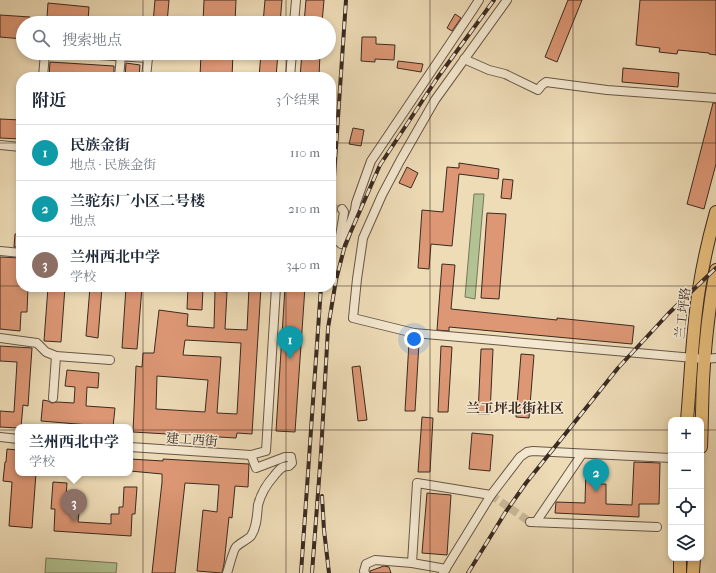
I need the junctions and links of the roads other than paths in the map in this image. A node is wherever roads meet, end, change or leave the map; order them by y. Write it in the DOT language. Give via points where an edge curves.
graph roads {
  1 [pos="296,0"];
  2 [pos="479,0"];
  3 [pos="507,0"];
  4 [pos="295,16"];
  5 [pos="464,59"];
  6 [pos="44,60"];
  7 [pos="121,60"];
  8 [pos="148,60"];
  9 [pos="291,60"];
  10 [pos="43,72"];
  11 [pos="119,72"];
  12 [pos="147,72"];
  13 [pos="290,72"];
  14 [pos="716,98"];
  15 [pos="0,145"];
  16 [pos="16,146"];
  17 [pos="342,209"];
  18 [pos="716,212"];
  19 [pos="0,251"];
  20 [pos="16,253"];
  21 [pos="716,270"];
  22 [pos="276,292"];
  23 [pos="0,338"];
  24 [pos="56,356"];
  25 [pos="692,357"];
  26 [pos="710,359"];
  27 [pos="110,360"];
  28 [pos="53,398"];
  29 [pos="687,417"];
  30 [pos="704,418"];
  31 [pos="0,437"];
  32 [pos="15,439"];
  33 [pos="133,447"];
  34 [pos="582,454"];
  35 [pos="251,455"];
  36 [pos="668,458"];
  37 [pos="491,495"];
  38 [pos="657,527"];
  39 [pos="680,561"];
  40 [pos="694,561"];
  41 [pos="412,563"];
  42 [pos="444,571"];
  43 [pos="227,573"];
  44 [pos="364,573"];
  45 [pos="680,573"];
  46 [pos="693,573"];
  1 -- 4 [label="street"];
  2 -- 17 [label="street" via="371,161 341,244 339,242 344,212"];
  3 -- 5 [label="street"];
  5 -- 14 [label="street" via="505,74 538,90 546,82 607,90"];
  5 -- 25 [label="street" via="435,100 400,161 363,238 353,318 414,333"];
  6 -- 10 [label="street"];
  7 -- 11 [label="street"];
  8 -- 12 [label="street"];
  9 -- 13 [label="street"];
  15 -- 16 [label="street"];
  18 -- 25 [label="highway, 兰工坪路" via="699,290"];
  19 -- 20 [label="street"];
  21 -- 26 [label="highway, 兰工坪路" via="707,334"];
  22 -- 35 [label="street" via="266,450"];
  23 -- 24 [label="street" via="37,342 46,352"];
  24 -- 27 [label="street"];
  24 -- 28 [label="street"];
  25 -- 26 [label="street"];
  25 -- 29 [label="highway, 兰工坪路"];
  26 -- 30 [label="highway, 兰工坪路"];
  31 -- 32 [label="street"];
  33 -- 35 [label="street, 建工西街"];
  34 -- 36 [label="street"];
  34 -- 37 [label="street" via="527,452 520,456"];
  34 -- 38 [label="street" via="533,522"];
  35 -- 43 [label="street" via="256,468 285,457 291,457 292,464 284,466 267,483 260,498 251,536 234,548"];
  37 -- 41 [label="street" via="417,483"];
  37 -- 42 [label="street"];
  39 -- 45 [label="highway"];
  40 -- 46 [label="highway"];
  41 -- 42 [label="street"];
  41 -- 44 [label="street" via="375,560 366,564"];
}
